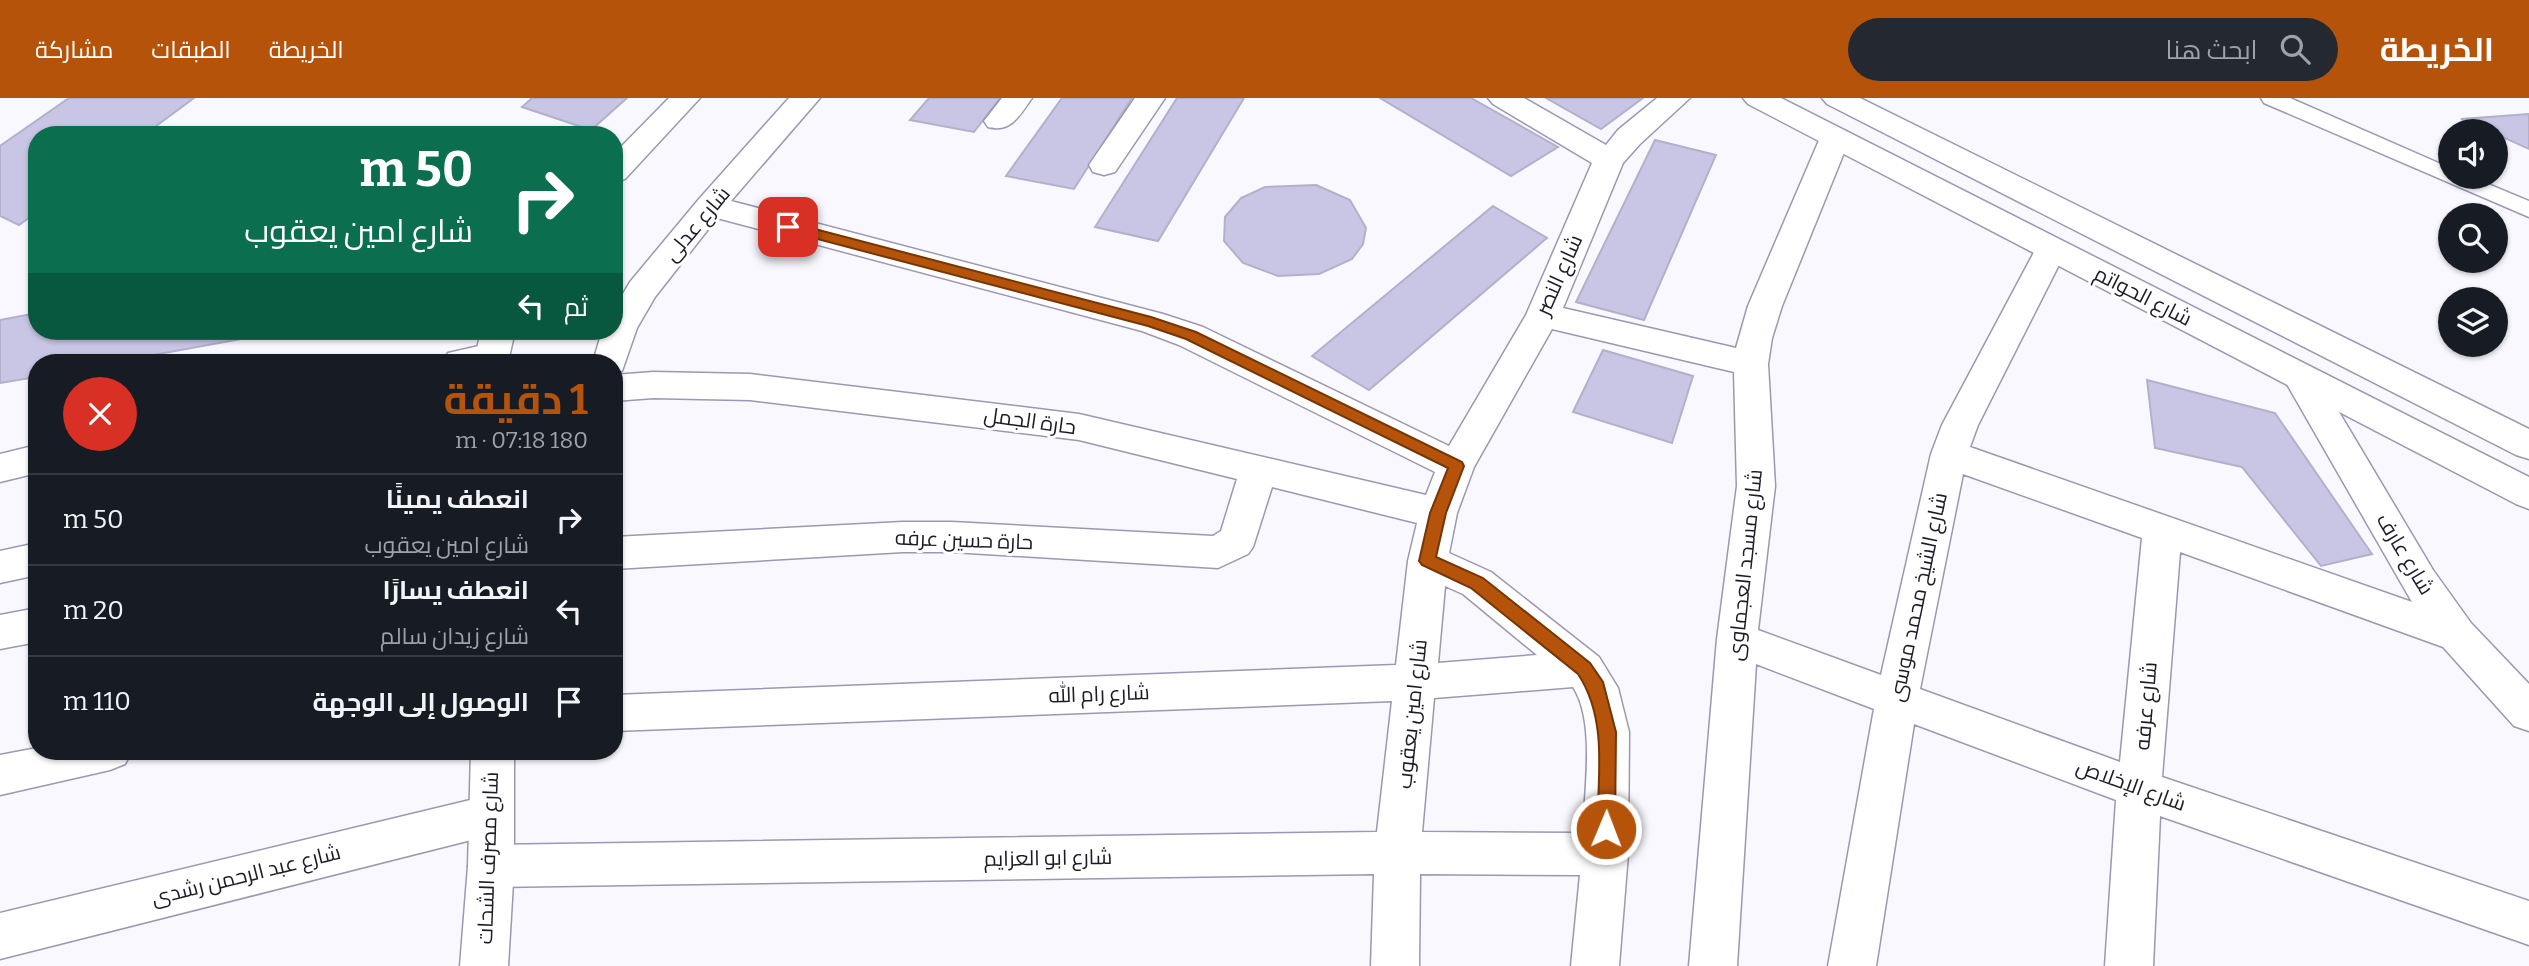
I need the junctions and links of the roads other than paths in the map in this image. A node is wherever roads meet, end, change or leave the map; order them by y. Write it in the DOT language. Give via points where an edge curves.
graph roads {
  1 [pos="685,98"];
  2 [pos="805,98"];
  3 [pos="1017,98"];
  4 [pos="1150,98"];
  5 [pos="1503,98"];
  6 [pos="1675,98"];
  7 [pos="1758,98"];
  8 [pos="1837,98"];
  9 [pos="2272,98"];
  10 [pos="999,121"];
  11 [pos="1835,138"];
  12 [pos="1609,160"];
  13 [pos="623,163"];
  14 [pos="1104,165"];
  15 [pos="2438,170"];
  16 [pos="2481,189"];
  17 [pos="710,206"];
  18 [pos="2529,210"];
  19 [pos="2051,249"];
  20 [pos="1543,314"];
  21 [pos="623,323"];
  22 [pos="1751,364"];
  23 [pos="2302,379"];
  24 [pos="623,387"];
  25 [pos="2529,445"];
  26 [pos="1950,454"];
  27 [pos="28,461"];
  28 [pos="1456,466"];
  29 [pos="0,468"];
  30 [pos="1258,470"];
  31 [pos="2529,494"];
  32 [pos="1438,513"];
  33 [pos="2162,530"];
  34 [pos="623,553"];
  35 [pos="28,561"];
  36 [pos="1427,561"];
  37 [pos="0,567"];
  38 [pos="28,627"];
  39 [pos="0,632"];
  40 [pos="2457,635"];
  41 [pos="1737,639"];
  42 [pos="1584,668"];
  43 [pos="1416,682"];
  44 [pos="1897,699"];
  45 [pos="623,713"];
  46 [pos="2529,713"];
  47 [pos="69,760"];
  48 [pos="492,760"];
  49 [pos="0,775"];
  50 [pos="2139,789"];
  51 [pos="491,814"];
  52 [pos="1396,853"];
  53 [pos="1605,854"];
  54 [pos="491,866"];
  55 [pos="2529,923"];
  56 [pos="0,936"];
  57 [pos="484,966"];
  58 [pos="1395,966"];
  59 [pos="1595,966"];
  60 [pos="1713,966"];
  61 [pos="1852,966"];
  62 [pos="2129,966"];
  1 -- 13 [label="street"];
  2 -- 17 [label="street, شارع عدلى"];
  3 -- 10 [label="street"];
  4 -- 14 [label="street"];
  5 -- 12 [label="street"];
  6 -- 12 [label="street, شارع النصر"];
  7 -- 11 [label="street, شارع الحواتم"];
  8 -- 25 [label="street, شارع الحواتم"];
  9 -- 15 [label="lane"];
  11 -- 19 [label="street, شارع الحواتم"];
  11 -- 22 [label="street, شارع مسجد العجماوى" via="1765,306"];
  12 -- 20 [label="street, شارع النصر"];
  16 -- 18 [label="lane"];
  17 -- 21 [label="street, شارع عدلى"];
  17 -- 28 [label="street" via="1151,322 1191,336"];
  19 -- 23 [label="street, شارع الحواتم"];
  19 -- 26 [label="street, شارع الشيخ محمد موسى"];
  20 -- 22 [label="street"];
  20 -- 28 [label="street, شارع النصر"];
  22 -- 41 [label="street, شارع مسجد العجماوى" via="1756,486"];
  23 -- 31 [label="street, شارع الحواتم"];
  23 -- 40 [label="street, شارع عارف" via="2419,581"];
  24 -- 30 [label="street, حارة الجمل" via="750,387 991,415 1079,427"];
  26 -- 33 [label="street"];
  26 -- 44 [label="street, شارع الشيخ محمد موسى"];
  27 -- 29 [label="street"];
  28 -- 32 [label="street, شارع امين يعقوب"];
  30 -- 32 [label="street, حارة الجمل"];
  30 -- 34 [label="street, حارة حسين عرفه" via="1238,536 1218,552 903,537"];
  32 -- 36 [label="street, شارع امين يعقوب"];
  33 -- 40 [label="street"];
  33 -- 50 [label="street, شارع عرفه"];
  35 -- 37 [label="street"];
  36 -- 42 [label="street" via="1477,583"];
  36 -- 43 [label="street, شارع امين يعقوب"];
  38 -- 39 [label="street"];
  40 -- 46 [label="street, شارع عارف"];
  41 -- 44 [label="street, شارع الإخلاص"];
  41 -- 60 [label="street, شارع مسجد العجماوى"];
  42 -- 43 [label="street, شارع رام الله"];
  42 -- 53 [label="street" via="1597,688 1608,732"];
  43 -- 45 [label="street, شارع رام الله"];
  43 -- 52 [label="street, شارع امين يعقوب"];
  44 -- 50 [label="street, شارع الإخلاص"];
  44 -- 61 [label="street, شارع الشيخ محمد موسى"];
  47 -- 49 [label="street"];
  48 -- 51 [label="street, شارع مصرف الشحات"];
  50 -- 55 [label="street, شارع الإخلاص"];
  50 -- 62 [label="street, شارع عرفه"];
  51 -- 54 [label="street, شارع مصرف الشحات"];
  51 -- 56 [label="street, شارع عبد الرحمن رشدى"];
  52 -- 53 [label="street, شارع ابو العزايم"];
  52 -- 54 [label="street, شارع ابو العزايم"];
  52 -- 58 [label="street, شارع امين يعقوب"];
  53 -- 59 [label="street"];
  54 -- 57 [label="street, شارع مصرف الشحات"];
}
